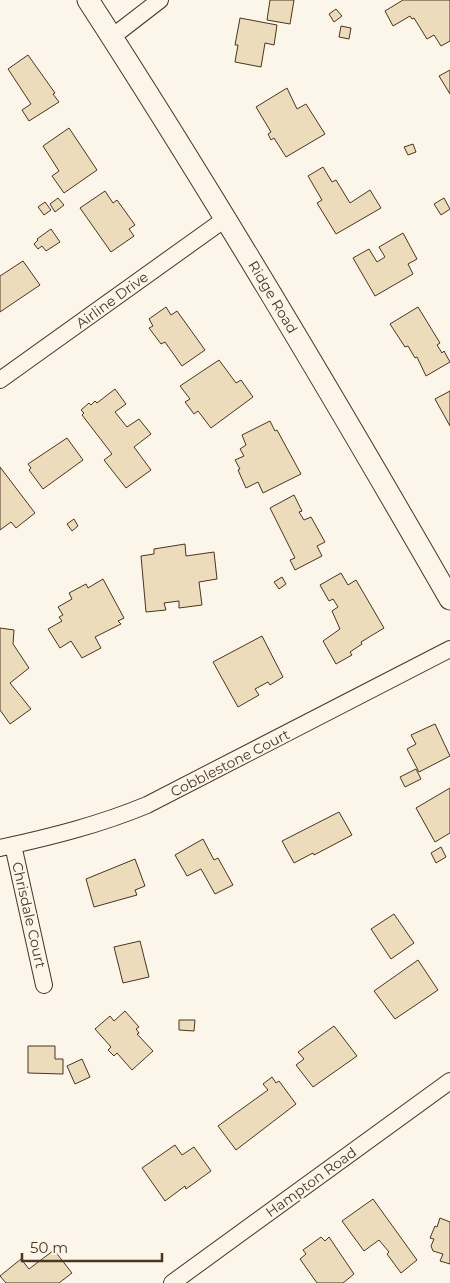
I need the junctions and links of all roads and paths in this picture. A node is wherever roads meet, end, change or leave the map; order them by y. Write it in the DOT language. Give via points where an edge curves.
graph roads {
  1 [pos="88,0"];
  2 [pos="160,0"];
  3 [pos="112,37"];
  4 [pos="225,219"];
  5 [pos="0,380"];
  6 [pos="450,599"];
  7 [pos="450,649"];
  8 [pos="6,847"];
  9 [pos="44,985"];
  10 [pos="450,1081"];
  11 [pos="172,1283"];
  1 -- 3 [label="street, Ridge Road"];
  2 -- 3 [label="street"];
  3 -- 4 [label="street, Ridge Road"];
  4 -- 5 [label="street, Airline Drive"];
  4 -- 6 [label="street, Ridge Road"];
  7 -- 8 [label="street, Cobblestone Court" via="146,805 88,826"];
  8 -- 9 [label="street, Chrisdale Court"];
  10 -- 11 [label="street, Hampton Road"];
}
